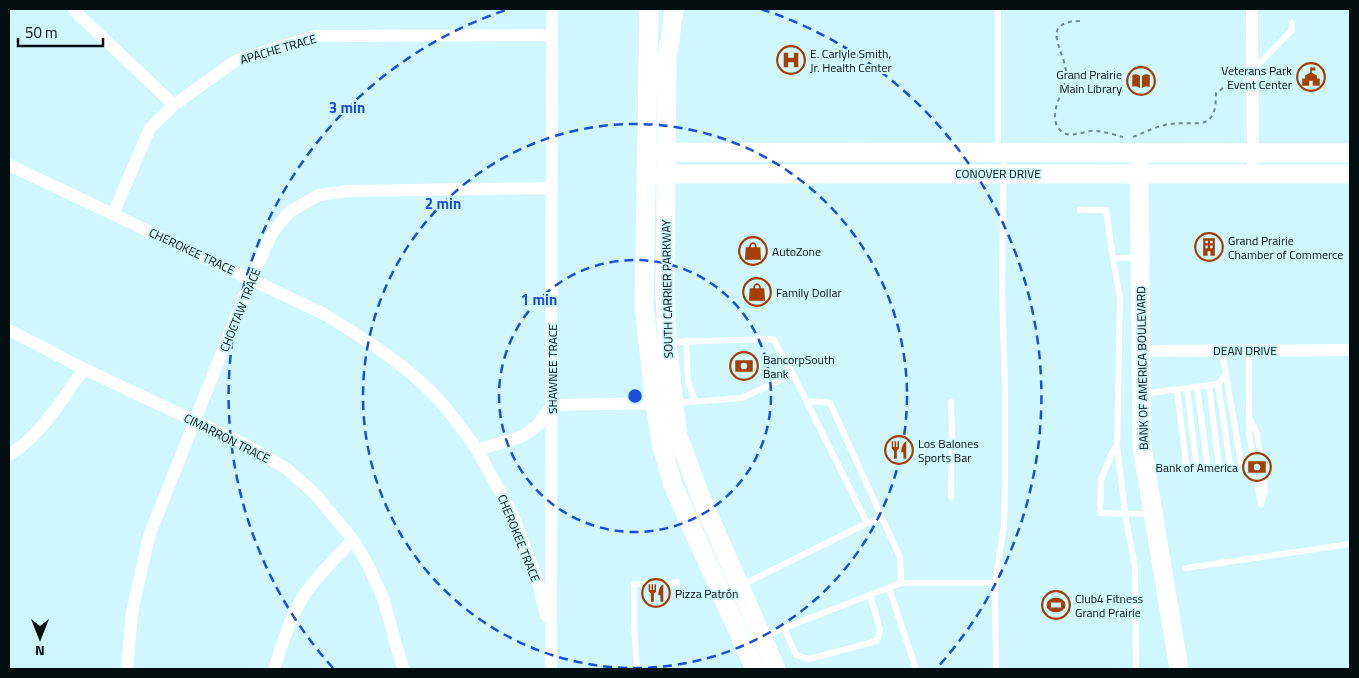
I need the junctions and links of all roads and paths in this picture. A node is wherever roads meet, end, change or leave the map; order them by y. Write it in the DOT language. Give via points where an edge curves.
graph roads {
  1 [pos="74,9"];
  2 [pos="552,9"];
  3 [pos="649,9"];
  4 [pos="674,9"];
  5 [pos="998,9"];
  6 [pos="1252,9"];
  7 [pos="1080,21"];
  8 [pos="1292,24"];
  9 [pos="552,35"];
  10 [pos="1252,71"];
  11 [pos="1226,86"];
  12 [pos="174,105"];
  13 [pos="1124,137"];
  14 [pos="1135,145"];
  15 [pos="646,152"];
  16 [pos="666,152"];
  17 [pos="1001,153"];
  18 [pos="1253,153"];
  19 [pos="1350,153"];
  20 [pos="9,165"];
  21 [pos="1004,173"];
  22 [pos="1139,173"];
  23 [pos="646,174"];
  24 [pos="666,174"];
  25 [pos="1253,174"];
  26 [pos="1350,174"];
  27 [pos="552,188"];
  28 [pos="1080,210"];
  29 [pos="113,214"];
  30 [pos="1113,258"];
  31 [pos="1140,258"];
  32 [pos="251,279"];
  33 [pos="9,330"];
  34 [pos="677,341"];
  35 [pos="1222,350"];
  36 [pos="1249,350"];
  37 [pos="1350,350"];
  38 [pos="1141,351"];
  39 [pos="84,369"];
  40 [pos="793,374"];
  41 [pos="1226,374"];
  42 [pos="1218,384"];
  43 [pos="1209,386"];
  44 [pos="1197,387"];
  45 [pos="1187,388"];
  46 [pos="1177,390"];
  47 [pos="1141,395"];
  48 [pos="695,401"];
  49 [pos="807,401"];
  50 [pos="951,402"];
  51 [pos="674,403"];
  52 [pos="655,404"];
  53 [pos="552,405"];
  54 [pos="196,422"];
  55 [pos="1117,446"];
  56 [pos="477,450"];
  57 [pos="9,455"];
  58 [pos="1242,463"];
  59 [pos="1230,464"];
  60 [pos="1219,466"];
  61 [pos="1208,468"];
  62 [pos="1197,469"];
  63 [pos="1187,471"];
  64 [pos="951,497"];
  65 [pos="1260,505"];
  66 [pos="1125,513"];
  67 [pos="1153,514"];
  68 [pos="881,518"];
  69 [pos="867,523"];
  70 [pos="353,540"];
  71 [pos="1350,544"];
  72 [pos="1186,568"];
  73 [pos="677,582"];
  74 [pos="901,583"];
  75 [pos="995,583"];
  76 [pos="889,588"];
  77 [pos="731,590"];
  78 [pos="870,595"];
  79 [pos="784,628"];
  80 [pos="551,631"];
  81 [pos="762,639"];
  82 [pos="127,669"];
  83 [pos="274,669"];
  84 [pos="403,669"];
  85 [pos="550,669"];
  86 [pos="636,669"];
  87 [pos="755,669"];
  88 [pos="776,669"];
  89 [pos="916,669"];
  90 [pos="996,669"];
  91 [pos="1136,669"];
  92 [pos="1179,669"];
  1 -- 12 [label="street"];
  2 -- 9 [label="street, SHAWNEE TRACE"];
  3 -- 15 [label="street, SOUTH CARRIER PARKWAY"];
  4 -- 16 [label="street, SOUTH CARRIER PARKWAY" via="667,60"];
  5 -- 17 [label="lane"];
  6 -- 10 [label="street"];
  7 -- 13 [label="path" via="1062,24 1057,32 1057,46 1065,62 1066,74 1057,103 1057,125 1068,135 1096,131"];
  8 -- 10 [label="lane" via="1292,30"];
  9 -- 12 [label="street, APACHE TRACE" via="316,36 235,60"];
  9 -- 27 [label="street, SHAWNEE TRACE"];
  10 -- 18 [label="street"];
  11 -- 14 [label="path" via="1216,94 1216,107 1207,121 1153,128"];
  12 -- 29 [label="street, APACHE TRACE" via="150,128"];
  14 -- 17 [label="street, CONOVER DRIVE"];
  14 -- 18 [label="street, CONOVER DRIVE"];
  14 -- 22 [label="street, BANK OF AMERICA BOULEVARD"];
  15 -- 16 [label="street, CONOVER DRIVE"];
  15 -- 23 [label="street, SOUTH CARRIER PARKWAY"];
  16 -- 17 [label="street, CONOVER DRIVE"];
  16 -- 24 [label="street, SOUTH CARRIER PARKWAY"];
  17 -- 21 [label="lane"];
  18 -- 19 [label="street, CONOVER DRIVE"];
  18 -- 25 [label="street"];
  20 -- 29 [label="street, CHEROKEE TRACE"];
  21 -- 22 [label="street, CONOVER DRIVE"];
  21 -- 24 [label="street, CONOVER DRIVE"];
  21 -- 75 [label="lane" via="1004,526"];
  22 -- 25 [label="street, CONOVER DRIVE"];
  22 -- 31 [label="street, BANK OF AMERICA BOULEVARD"];
  23 -- 24 [label="street, CONOVER DRIVE"];
  23 -- 52 [label="street, SOUTH CARRIER PARKWAY" via="644,306"];
  24 -- 34 [label="street, SOUTH CARRIER PARKWAY" via="665,297"];
  25 -- 26 [label="street, CONOVER DRIVE"];
  27 -- 32 [label="street, CHOCTAW TRACE" via="347,191 319,195 288,212 273,232"];
  27 -- 53 [label="street, SHAWNEE TRACE"];
  28 -- 30 [label="lane" via="1106,210"];
  29 -- 32 [label="street, CHEROKEE TRACE"];
  30 -- 31 [label="lane"];
  30 -- 55 [label="lane" via="1120,299"];
  31 -- 38 [label="street, BANK OF AMERICA BOULEVARD"];
  32 -- 54 [label="street, CHOCTAW TRACE"];
  32 -- 56 [label="street, CHEROKEE TRACE" via="324,314 399,364 424,385"];
  33 -- 39 [label="street, CIMARRON TRACE"];
  34 -- 40 [label="lane" via="773,339"];
  34 -- 48 [label="lane"];
  34 -- 51 [label="street, SOUTH CARRIER PARKWAY"];
  35 -- 36 [label="street, DEAN DRIVE"];
  35 -- 38 [label="street, DEAN DRIVE"];
  35 -- 41 [label="lane"];
  36 -- 37 [label="street, DEAN DRIVE"];
  36 -- 65 [label="lane" via="1249,433"];
  38 -- 47 [label="street, BANK OF AMERICA BOULEVARD"];
  39 -- 54 [label="street, CIMARRON TRACE"];
  39 -- 57 [label="street" via="35,434"];
  40 -- 48 [label="lane" via="742,398"];
  40 -- 49 [label="lane"];
  41 -- 42 [label="lane"];
  41 -- 58 [label="lane"];
  42 -- 43 [label="lane"];
  42 -- 59 [label="lane"];
  43 -- 44 [label="lane"];
  43 -- 60 [label="lane"];
  44 -- 45 [label="lane"];
  44 -- 61 [label="lane"];
  45 -- 46 [label="lane"];
  45 -- 62 [label="lane"];
  46 -- 47 [label="lane"];
  46 -- 63 [label="lane"];
  47 -- 67 [label="street, BANK OF AMERICA BOULEVARD" via="1142,446"];
  48 -- 51 [label="lane"];
  49 -- 68 [label="lane" via="830,403"];
  49 -- 69 [label="lane"];
  50 -- 64 [label="lane"];
  51 -- 52 [label="street"];
  51 -- 77 [label="street, SOUTH CARRIER PARKWAY" via="678,436"];
  52 -- 53 [label="street"];
  52 -- 77 [label="street, SOUTH CARRIER PARKWAY" via="672,485 704,558"];
  53 -- 56 [label="street" via="538,425 523,436"];
  53 -- 80 [label="street, SHAWNEE TRACE"];
  54 -- 70 [label="street, CIMARRON TRACE" via="244,444 287,470 316,495"];
  54 -- 82 [label="street, CHOCTAW TRACE" via="149,536 132,613"];
  55 -- 66 [label="lane"];
  55 -- 66 [label="lane" via="1100,480 1100,513"];
  56 -- 80 [label="street, CHEROKEE TRACE" via="511,511 537,578"];
  66 -- 67 [label="lane"];
  66 -- 91 [label="lane" via="1135,568"];
  67 -- 92 [label="street, BANK OF AMERICA BOULEVARD"];
  68 -- 69 [label="lane"];
  68 -- 74 [label="lane" via="900,557"];
  69 -- 77 [label="lane"];
  70 -- 83 [label="street" via="306,592 287,628"];
  70 -- 84 [label="street, CIMARRON TRACE" via="384,598"];
  71 -- 72 [label="lane"];
  73 -- 86 [label="lane" via="634,584"];
  74 -- 75 [label="lane"];
  74 -- 76 [label="lane"];
  75 -- 90 [label="lane"];
  76 -- 78 [label="lane"];
  76 -- 89 [label="lane"];
  77 -- 81 [label="street, SOUTH CARRIER PARKWAY"];
  77 -- 87 [label="street, SOUTH CARRIER PARKWAY"];
  78 -- 79 [label="lane"];
  78 -- 79 [label="lane" via="880,629 877,641 809,659 796,655"];
  79 -- 81 [label="lane"];
  80 -- 85 [label="street, SHAWNEE TRACE"];
  81 -- 88 [label="street, SOUTH CARRIER PARKWAY"];
}
